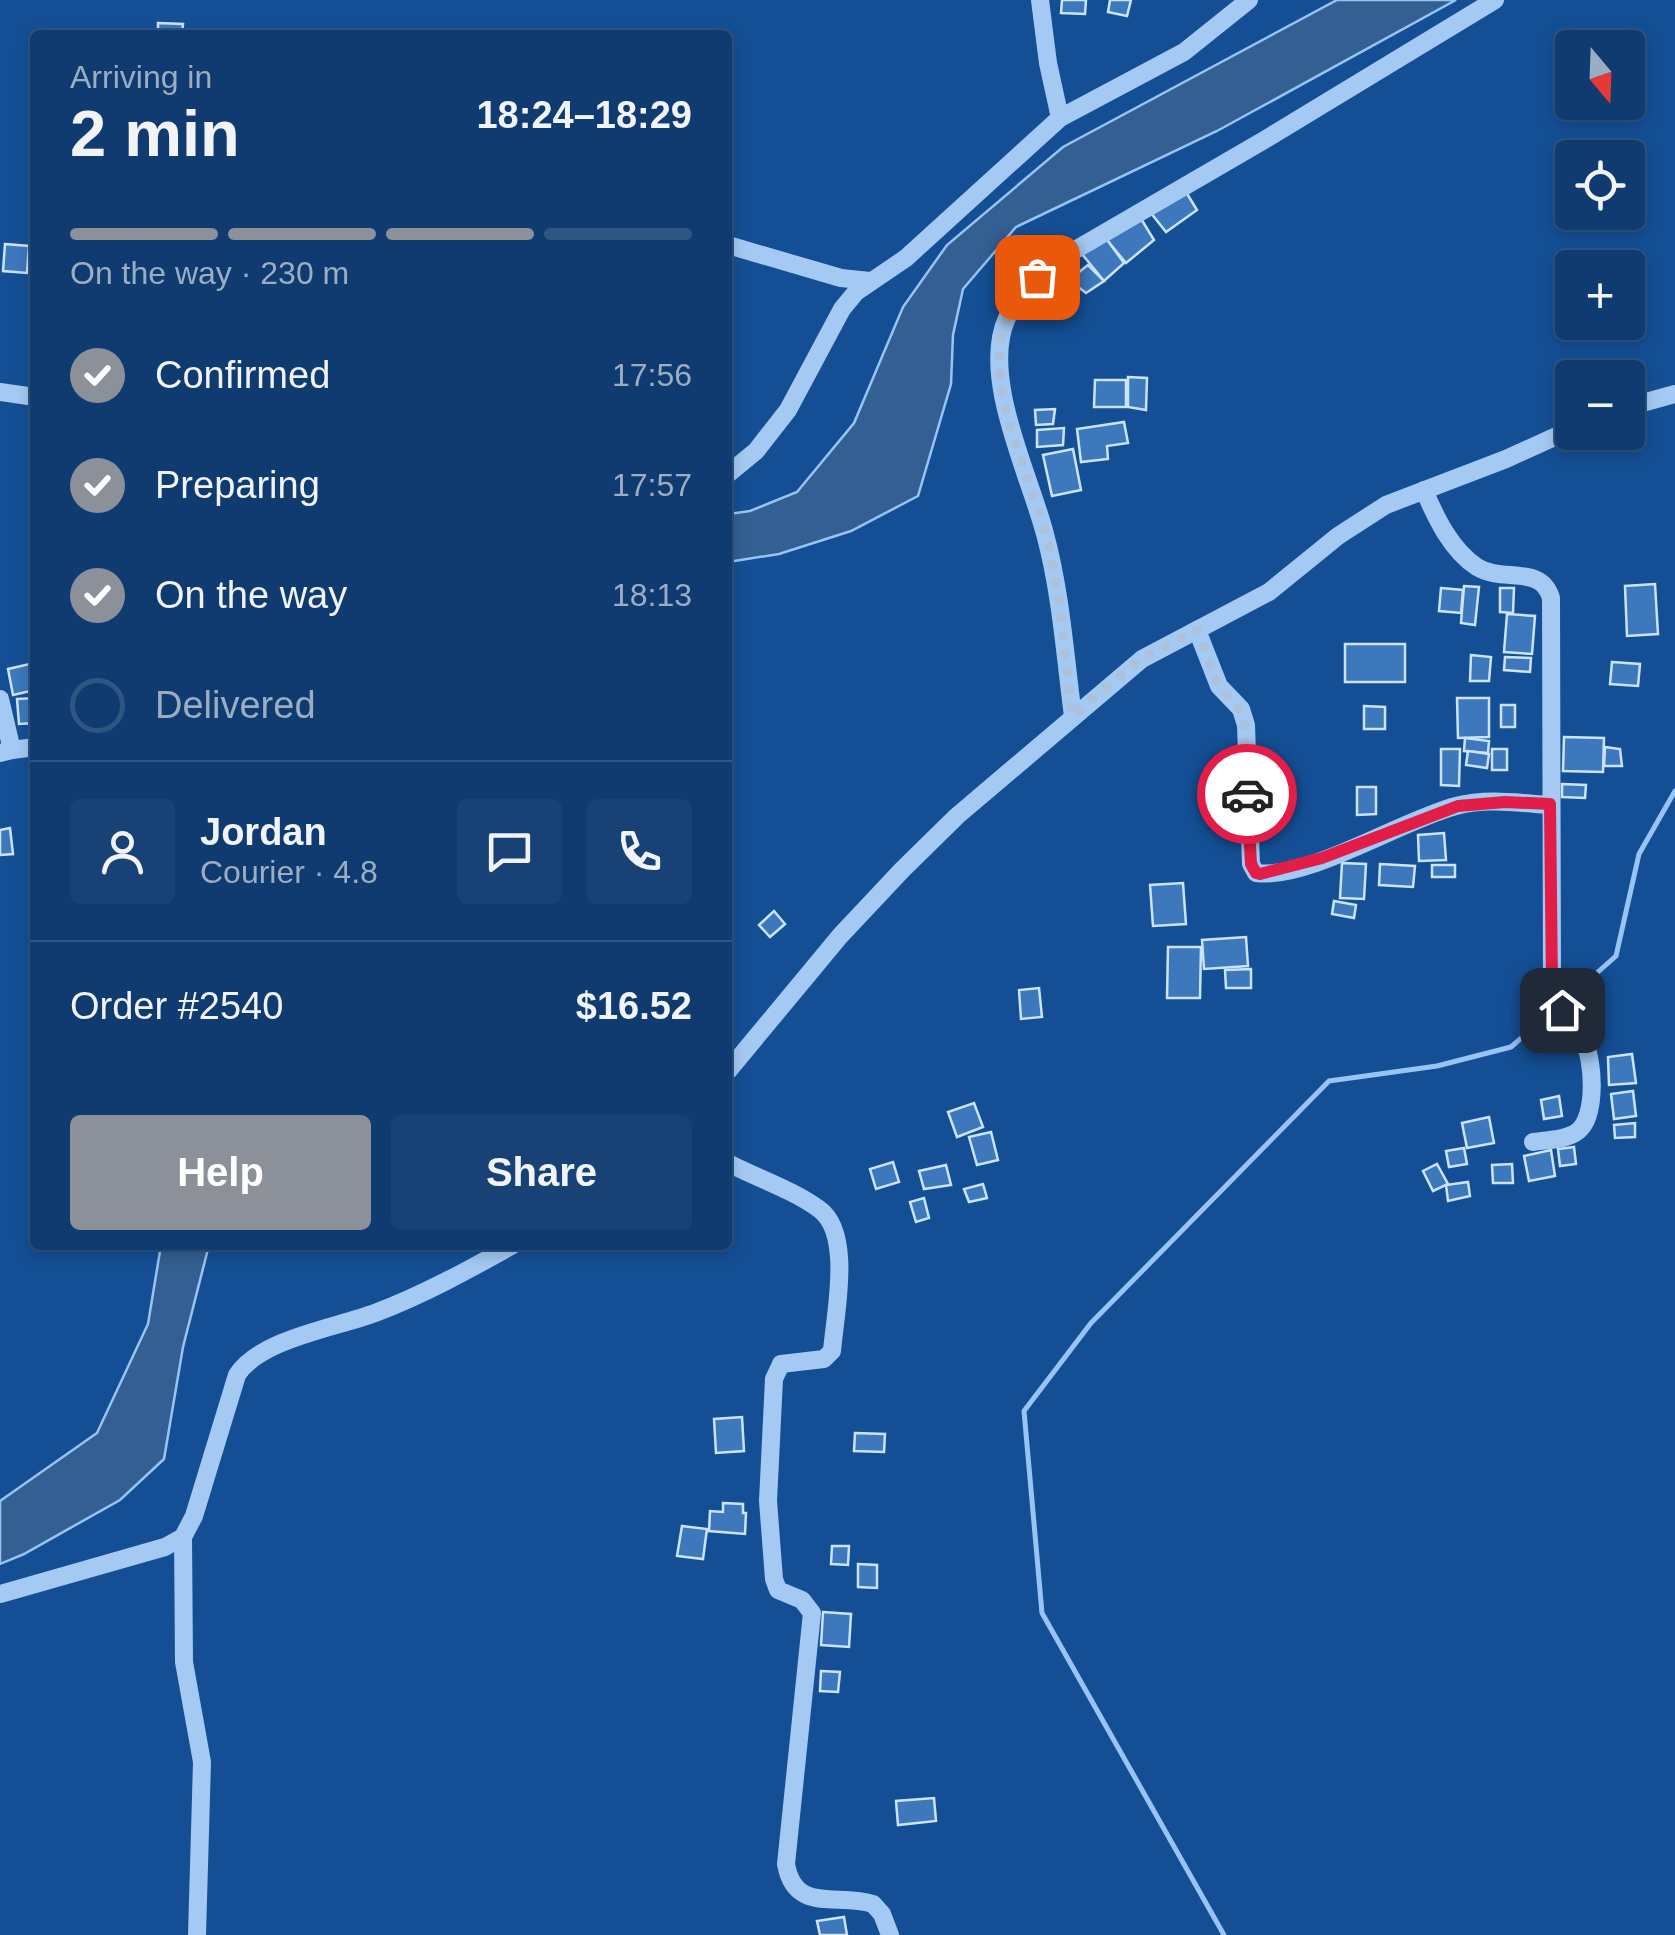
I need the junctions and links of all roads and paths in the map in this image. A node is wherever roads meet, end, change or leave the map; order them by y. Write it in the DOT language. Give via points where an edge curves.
graph roads {
  1 [pos="1040,0"];
  2 [pos="1249,0"];
  3 [pos="1494,0"];
  4 [pos="1060,118"];
  5 [pos="732,246"];
  6 [pos="870,281"];
  7 [pos="0,392"];
  8 [pos="1675,394"];
  9 [pos="30,396"];
  10 [pos="1645,402"];
  11 [pos="1555,437"];
  12 [pos="732,471"];
  13 [pos="1424,490"];
  14 [pos="1197,630"];
  15 [pos="0,699"];
  16 [pos="1072,716"];
  17 [pos="6,752"];
  18 [pos="1550,804"];
  19 [pos="732,1066"];
  20 [pos="1532,1142"];
  21 [pos="732,1166"];
  22 [pos="504,1250"];
  23 [pos="183,1536"];
  24 [pos="0,1594"];
  25 [pos="198,1935"];
  26 [pos="890,1935"];
  1 -- 4 [label="street"];
  2 -- 4 [label="street" via="1184,52"];
  3 -- 16 [label="street" via="1064,257 1018,298 1005,322 1003,397 1045,533"];
  4 -- 6 [label="street" via="906,258"];
  5 -- 6 [label="street"];
  6 -- 12 [label="street" via="842,309 788,410"];
  7 -- 9 [label="street"];
  8 -- 10 [label="street"];
  11 -- 13 [label="street"];
  13 -- 14 [label="street" via="1364,517 1269,592"];
  13 -- 18 [label="street" via="1444,530 1476,566 1537,578 1549,590"];
  14 -- 16 [label="street" via="1142,658"];
  14 -- 18 [label="street" via="1219,686 1246,725 1256,873 1295,868 1458,806"];
  15 -- 17 [label="street"];
  16 -- 19 [label="street" via="902,870"];
  18 -- 20 [label="street" via="1552,985 1587,1046 1591,1102 1579,1130"];
  21 -- 26 [label="street" via="820,1209 838,1239 832,1351 824,1359 781,1364 774,1379 768,1501 774,1579 778,1590 802,1600 812,1613 786,1864 800,1892 873,1904"];
  22 -- 23 [label="street" via="376,1313 268,1349 244,1364"];
  23 -- 24 [label="street" via="144,1554"];
  23 -- 25 [label="street" via="184,1662 202,1762"];
}
